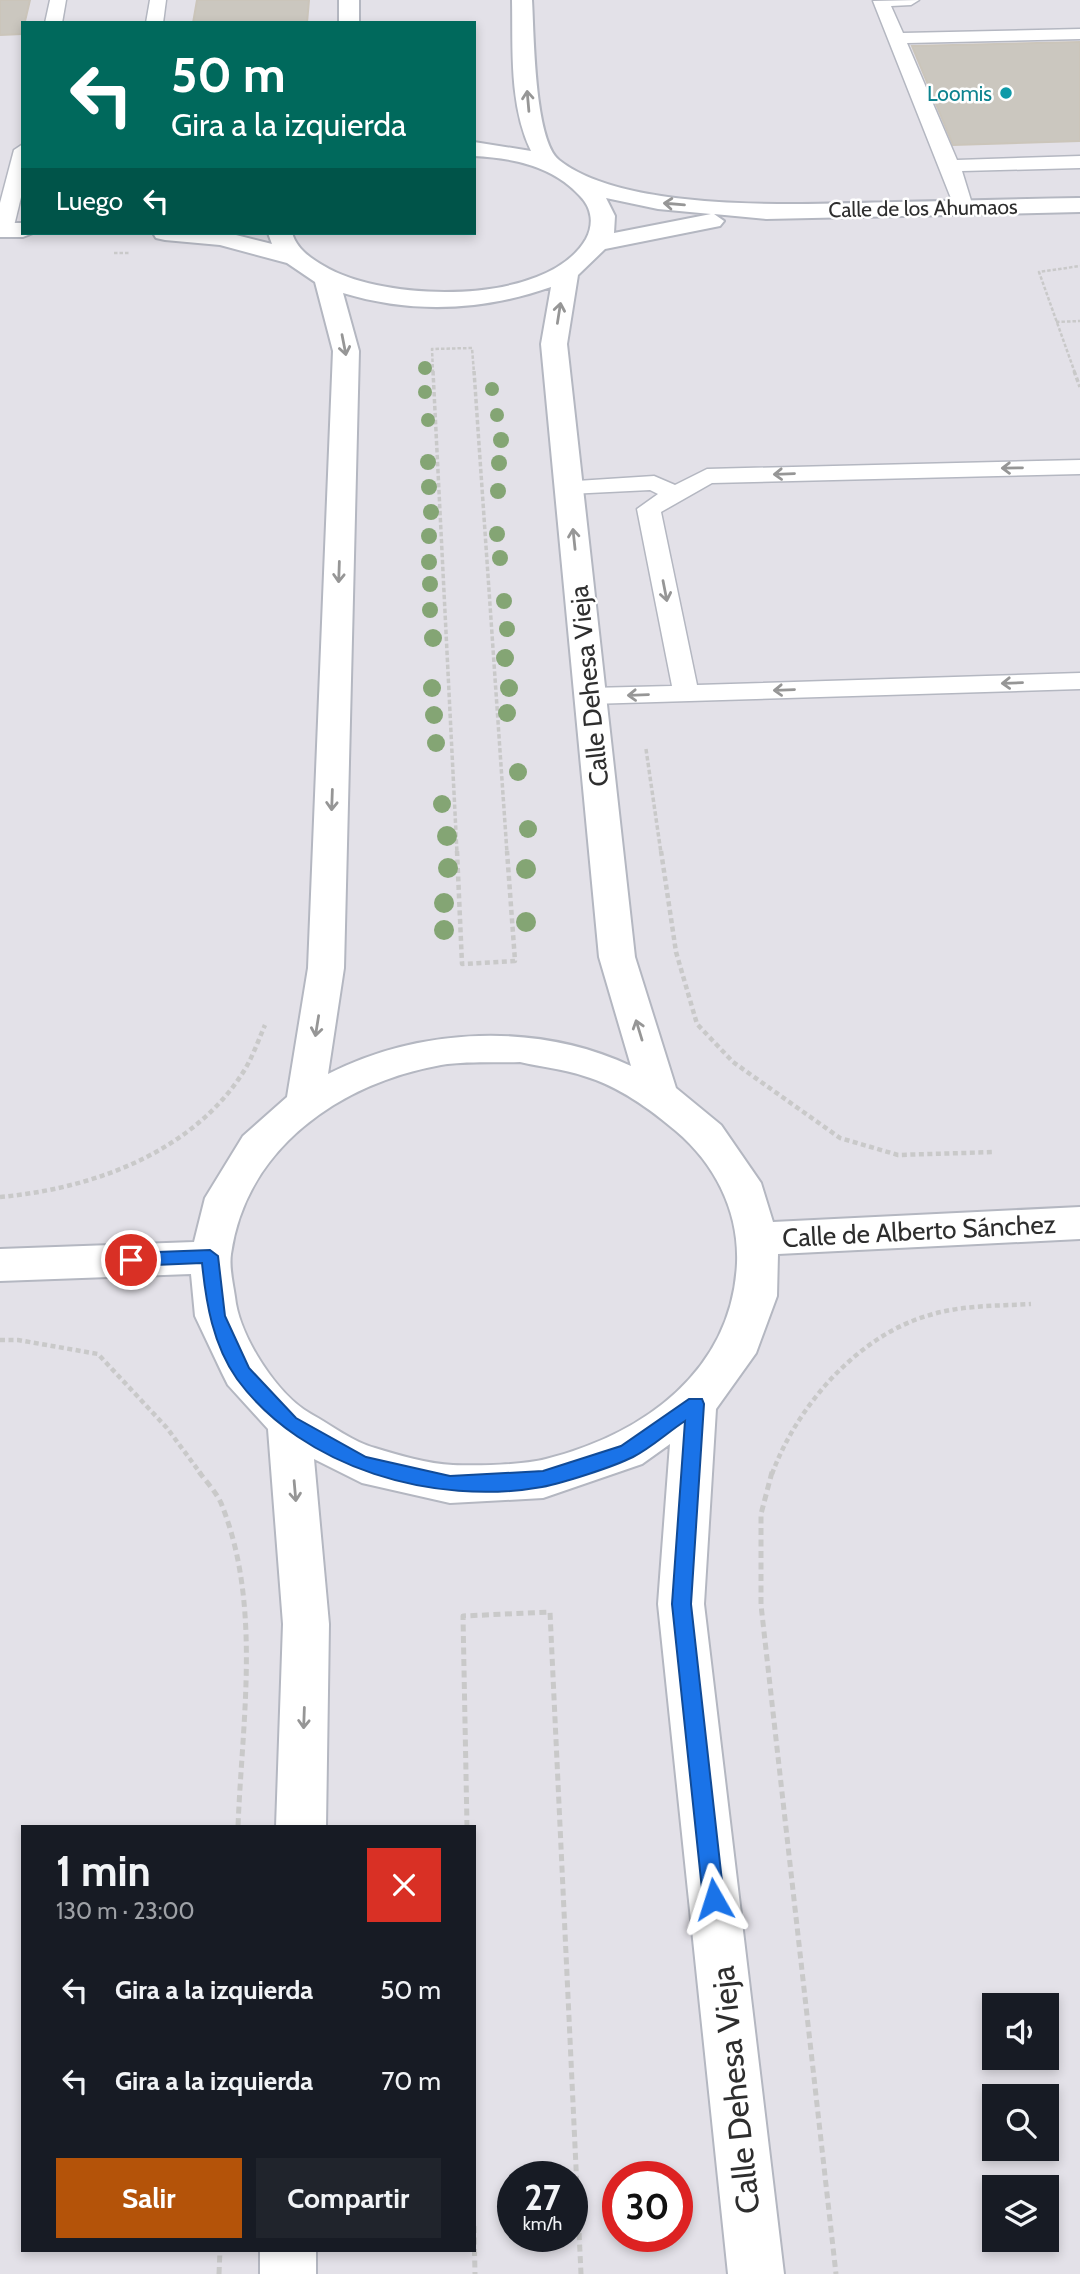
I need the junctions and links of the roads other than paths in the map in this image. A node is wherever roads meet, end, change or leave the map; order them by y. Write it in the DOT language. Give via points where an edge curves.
graph roads {
  1 [pos="58,0"];
  2 [pos="158,0"];
  3 [pos="349,0"];
  4 [pos="522,0"];
  5 [pos="911,0"];
  6 [pos="53,21"];
  7 [pos="154,21"];
  8 [pos="349,21"];
  9 [pos="1080,34"];
  10 [pos="897,38"];
  11 [pos="476,149"];
  12 [pos="21,161"];
  13 [pos="1080,162"];
  14 [pos="549,165"];
  15 [pos="949,166"];
  16 [pos="586,186"];
  17 [pos="1080,205"];
  18 [pos="963,208"];
  19 [pos="766,212"];
  20 [pos="8,230"];
  21 [pos="187,235"];
  22 [pos="281,235"];
  23 [pos="598,243"];
  24 [pos="294,257"];
  25 [pos="566,271"];
  26 [pos="327,279"];
  27 [pos="1080,467"];
  28 [pos="569,487"];
  29 [pos="675,494"];
  30 [pos="1080,681"];
  31 [pos="686,693"];
  32 [pos="590,696"];
  33 [pos="659,1095"];
  34 [pos="305,1103"];
  35 [pos="1080,1223"];
  36 [pos="758,1239"];
  37 [pos="210,1256"];
  38 [pos="0,1265"];
  39 [pos="695,1404"];
  40 [pos="289,1423"];
  41 [pos="300,1825"];
  42 [pos="288,2252"];
  43 [pos="288,2274"];
  44 [pos="755,2274"];
  1 -- 6 [label="lane"];
  2 -- 7 [label="lane"];
  3 -- 8 [label="street"];
  14 -- 4 [label="street, one-way" via="534,139 528,109"];
  5 -- 10 [label="lane" via="881,1"];
  9 -- 10 [label="lane"];
  10 -- 15 [label="lane"];
  11 -- 14 [label="street"];
  12 -- 20 [label="lane"];
  13 -- 15 [label="lane"];
  14 -- 16 [label="street"];
  15 -- 18 [label="lane"];
  19 -- 16 [label="street, Calle de los Ahumaos, one-way" via="658,202"];
  16 -- 23 [label="street" via="600,204 604,223"];
  17 -- 18 [label="street, Calle de los Ahumaos"];
  18 -- 19 [label="street, Calle de los Ahumaos"];
  19 -- 23 [label="street, Calle de los Ahumaos"];
  21 -- 24 [label="street" via="220,238"];
  22 -- 24 [label="street"];
  23 -- 25 [label="street"];
  24 -- 26 [label="street"];
  25 -- 26 [label="street" via="526,288 476,298 422,300 370,293"];
  28 -- 25 [label="street, Calle Dehesa Vieja, one-way" via="554,344"];
  26 -- 34 [label="street, one-way" via="346,351 327,968"];
  27 -- 29 [label="lane, one-way" via="707,476"];
  28 -- 29 [label="lane" via="654,483"];
  32 -- 28 [label="street, Calle Dehesa Vieja, one-way"];
  29 -- 31 [label="lane, one-way" via="649,509"];
  30 -- 31 [label="lane, one-way"];
  31 -- 32 [label="lane, one-way"];
  33 -- 32 [label="street, Calle Dehesa Vieja, one-way" via="617,957"];
  33 -- 34 [label="street" via="594,1064 520,1049 443,1051 370,1069"];
  33 -- 36 [label="street" via="707,1135 734,1174"];
  34 -- 37 [label="street" via="257,1146 225,1198"];
  35 -- 36 [label="street, Calle de Alberto Sánchez"];
  36 -- 39 [label="street" via="756,1296 735,1353"];
  37 -- 38 [label="street"];
  37 -- 40 [label="street" via="216,1316 243,1373"];
  39 -- 40 [label="street" via="626,1451 543,1479 450,1484 362,1464"];
  39 -- 44 [label="street, Calle Dehesa Vieja" via="681,1604"];
  40 -- 41 [label="street, one-way" via="306,1623"];
  42 -- 43 [label="street"];
}
